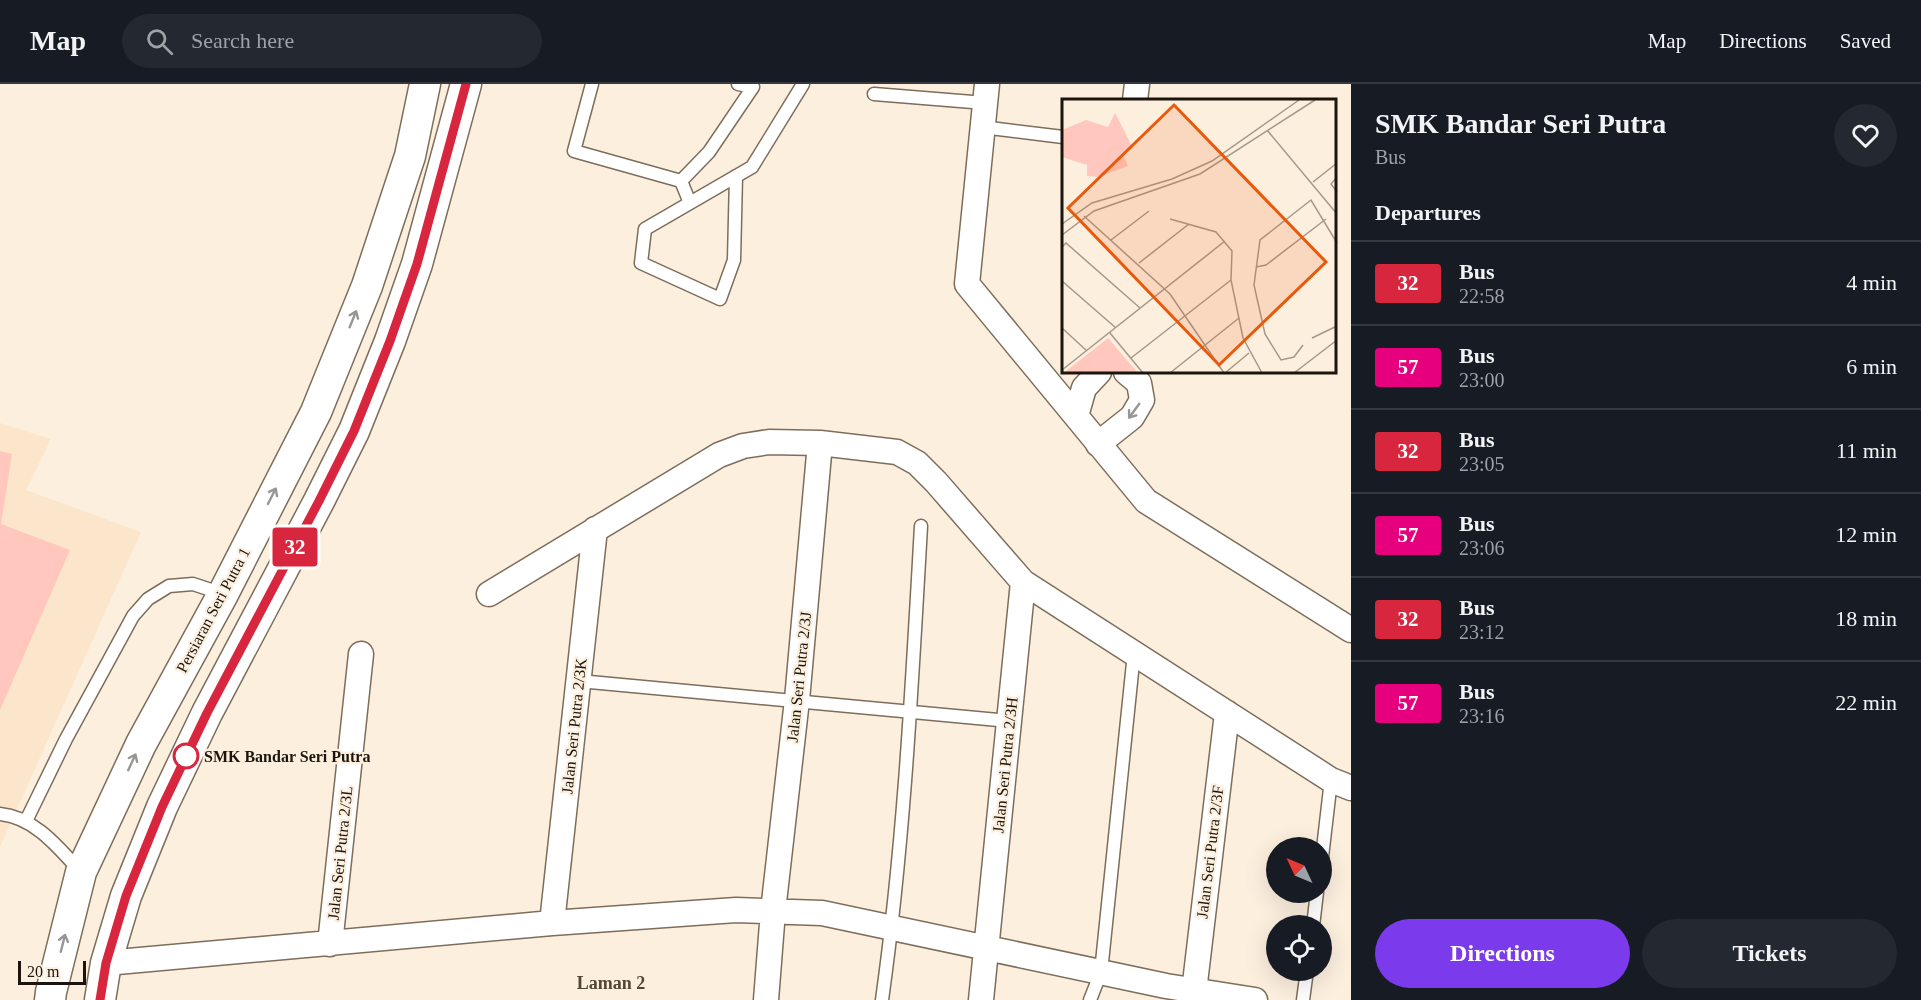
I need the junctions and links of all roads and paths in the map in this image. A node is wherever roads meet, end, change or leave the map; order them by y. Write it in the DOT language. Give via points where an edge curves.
graph roads {
  1 [pos="425,84"];
  2 [pos="466,84"];
  3 [pos="592,84"];
  4 [pos="738,84"];
  5 [pos="803,84"];
  6 [pos="1137,84"];
  7 [pos="874,94"];
  8 [pos="986,94"];
  9 [pos="1135,99"];
  10 [pos="982,127"];
  11 [pos="1062,137"];
  12 [pos="736,176"];
  13 [pos="681,181"];
  14 [pos="690,203"];
  15 [pos="1097,374"];
  16 [pos="1128,374"];
  17 [pos="1076,416"];
  18 [pos="820,443"];
  19 [pos="1098,444"];
  20 [pos="921,526"];
  21 [pos="595,529"];
  22 [pos="1023,582"];
  23 [pos="223,594"];
  24 [pos="489,594"];
  25 [pos="1351,630"];
  26 [pos="1134,652"];
  27 [pos="361,654"];
  28 [pos="579,681"];
  29 [pos="797,700"];
  30 [pos="910,711"];
  31 [pos="1227,713"];
  32 [pos="1009,721"];
  33 [pos="1341,784"];
  34 [pos="0,814"];
  35 [pos="26,821"];
  36 [pos="1327,837"];
  37 [pos="81,872"];
  38 [pos="773,911"];
  39 [pos="552,923"];
  40 [pos="892,928"];
  41 [pos="330,944"];
  42 [pos="986,948"];
  43 [pos="106,963"];
  44 [pos="1101,972"];
  45 [pos="1306,981"];
  46 [pos="1193,995"];
  47 [pos="51,1000"];
  48 [pos="100,1000"];
  49 [pos="766,1000"];
  50 [pos="882,1000"];
  51 [pos="981,1000"];
  52 [pos="1090,1000"];
  53 [pos="1255,1000"];
  54 [pos="1303,1000"];
  23 -- 1 [label="street, Persiaran Seri Putra 1, one-way" via="316,412 362,296 410,156"];
  2 -- 43 [label="street" via="417,264 354,431 162,807 126,896"];
  3 -- 13 [label="lane" via="574,152"];
  4 -- 13 [label="lane" via="753,87 709,152"];
  5 -- 12 [label="lane" via="752,167"];
  6 -- 9 [label="street"];
  7 -- 8 [label="lane"];
  8 -- 10 [label="street"];
  10 -- 11 [label="lane"];
  10 -- 17 [label="street" via="967,284"];
  12 -- 14 [label="lane"];
  12 -- 14 [label="lane" via="734,260 720,299 641,262 645,229"];
  13 -- 14 [label="lane"];
  15 -- 17 [label="street" via="1084,388"];
  16 -- 19 [label="street, one-way" via="1139,383 1142,400 1132,417"];
  17 -- 19 [label="street"];
  18 -- 21 [label="street" via="769,442 735,449"];
  18 -- 22 [label="street" via="897,452 917,463"];
  18 -- 29 [label="street, Jalan Seri Putra 2/3J"];
  19 -- 25 [label="street" via="1146,501"];
  20 -- 30 [label="lane"];
  21 -- 24 [label="street"];
  21 -- 28 [label="street, Jalan Seri Putra 2/3K"];
  22 -- 26 [label="street"];
  22 -- 32 [label="street, Jalan Seri Putra 2/3H"];
  23 -- 35 [label="lane" via="193,584 169,586 148,599 133,616"];
  37 -- 23 [label="street, Persiaran Seri Putra 1, one-way" via="141,744"];
  26 -- 31 [label="street"];
  26 -- 44 [label="lane"];
  27 -- 41 [label="street, Jalan Seri Putra 2/3L"];
  28 -- 29 [label="lane"];
  28 -- 39 [label="street, Jalan Seri Putra 2/3K"];
  29 -- 30 [label="lane"];
  29 -- 38 [label="street, Jalan Seri Putra 2/3J"];
  30 -- 32 [label="lane"];
  30 -- 40 [label="lane"];
  31 -- 33 [label="street"];
  31 -- 46 [label="street, Jalan Seri Putra 2/3F"];
  32 -- 42 [label="street, Jalan Seri Putra 2/3H"];
  33 -- 36 [label="lane"];
  34 -- 35 [label="lane"];
  35 -- 37 [label="lane"];
  47 -- 37 [label="street, Persiaran Seri Putra 1, one-way"];
  38 -- 39 [label="street" via="736,910"];
  38 -- 40 [label="street" via="822,913"];
  38 -- 49 [label="street, Jalan Seri Putra 2/3J"];
  39 -- 41 [label="street"];
  40 -- 42 [label="street"];
  40 -- 50 [label="lane"];
  41 -- 43 [label="street"];
  42 -- 44 [label="street"];
  42 -- 51 [label="street, Jalan Seri Putra 2/3H"];
  43 -- 48 [label="street"];
  44 -- 46 [label="street"];
  44 -- 52 [label="lane"];
  45 -- 54 [label="lane"];
  46 -- 53 [label="street"];
}
